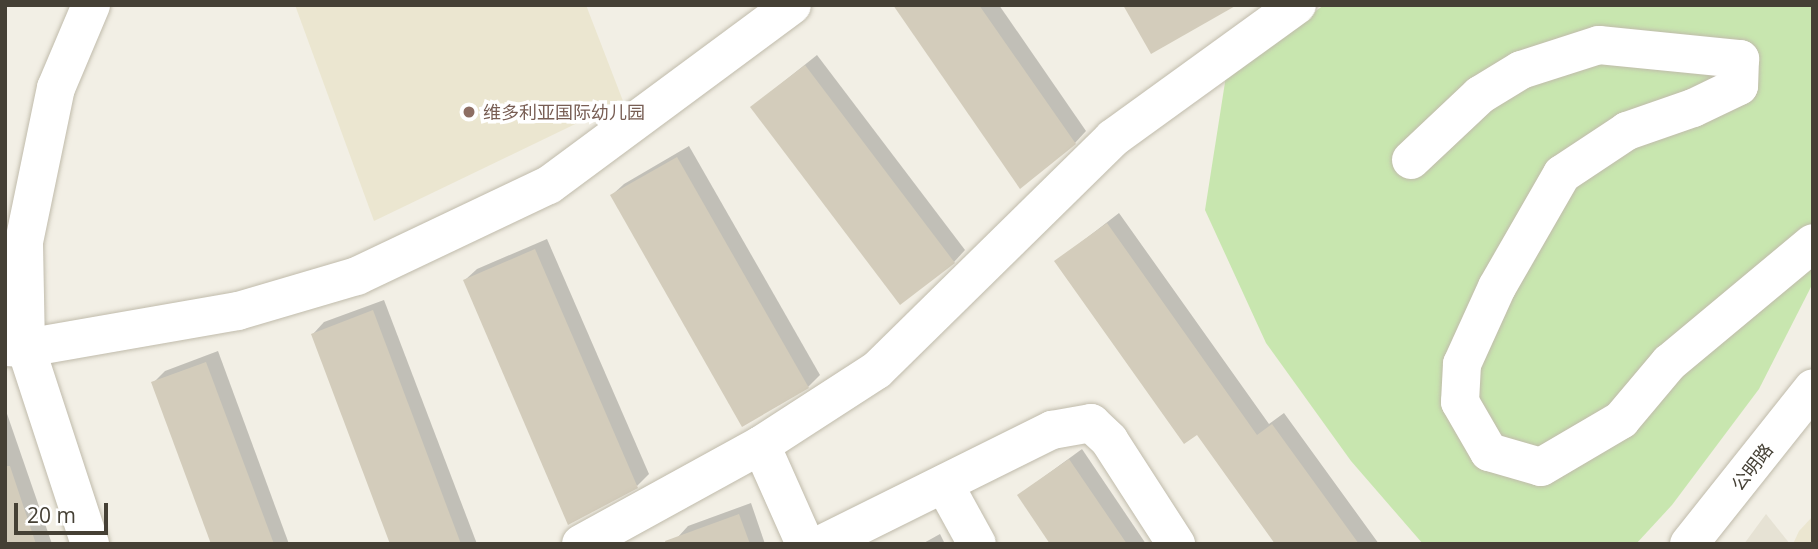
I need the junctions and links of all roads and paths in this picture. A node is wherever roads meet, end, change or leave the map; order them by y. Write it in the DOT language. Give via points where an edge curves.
graph roads {
  1 [pos="91,5"];
  2 [pos="792,5"];
  3 [pos="1297,5"];
  4 [pos="1411,160"];
  5 [pos="1813,243"];
  6 [pos="16,348"];
  7 [pos="1813,388"];
  8 [pos="761,445"];
  9 [pos="944,484"];
  10 [pos="90,544"];
  11 [pos="581,544"];
  12 [pos="805,544"];
  13 [pos="822,544"];
  14 [pos="977,544"];
  15 [pos="1176,544"];
  16 [pos="1689,544"];
  1 -- 6 [label="street" via="56,88 24,242"];
  2 -- 6 [label="street" via="549,185 357,276 238,311"];
  3 -- 8 [label="street" via="1112,138 877,370"];
  4 -- 5 [label="street" via="1480,95 1501,82 1521,70 1599,45 1740,60 1739,86 1627,131 1562,174 1497,287 1462,364 1460,402 1489,452 1541,467 1621,420 1669,363"];
  6 -- 10 [label="street"];
  7 -- 16 [label="street, 公明路"];
  8 -- 11 [label="street"];
  8 -- 12 [label="street"];
  9 -- 13 [label="street"];
  9 -- 14 [label="street"];
  9 -- 15 [label="street" via="1052,430 1091,423 1109,440"];
}
